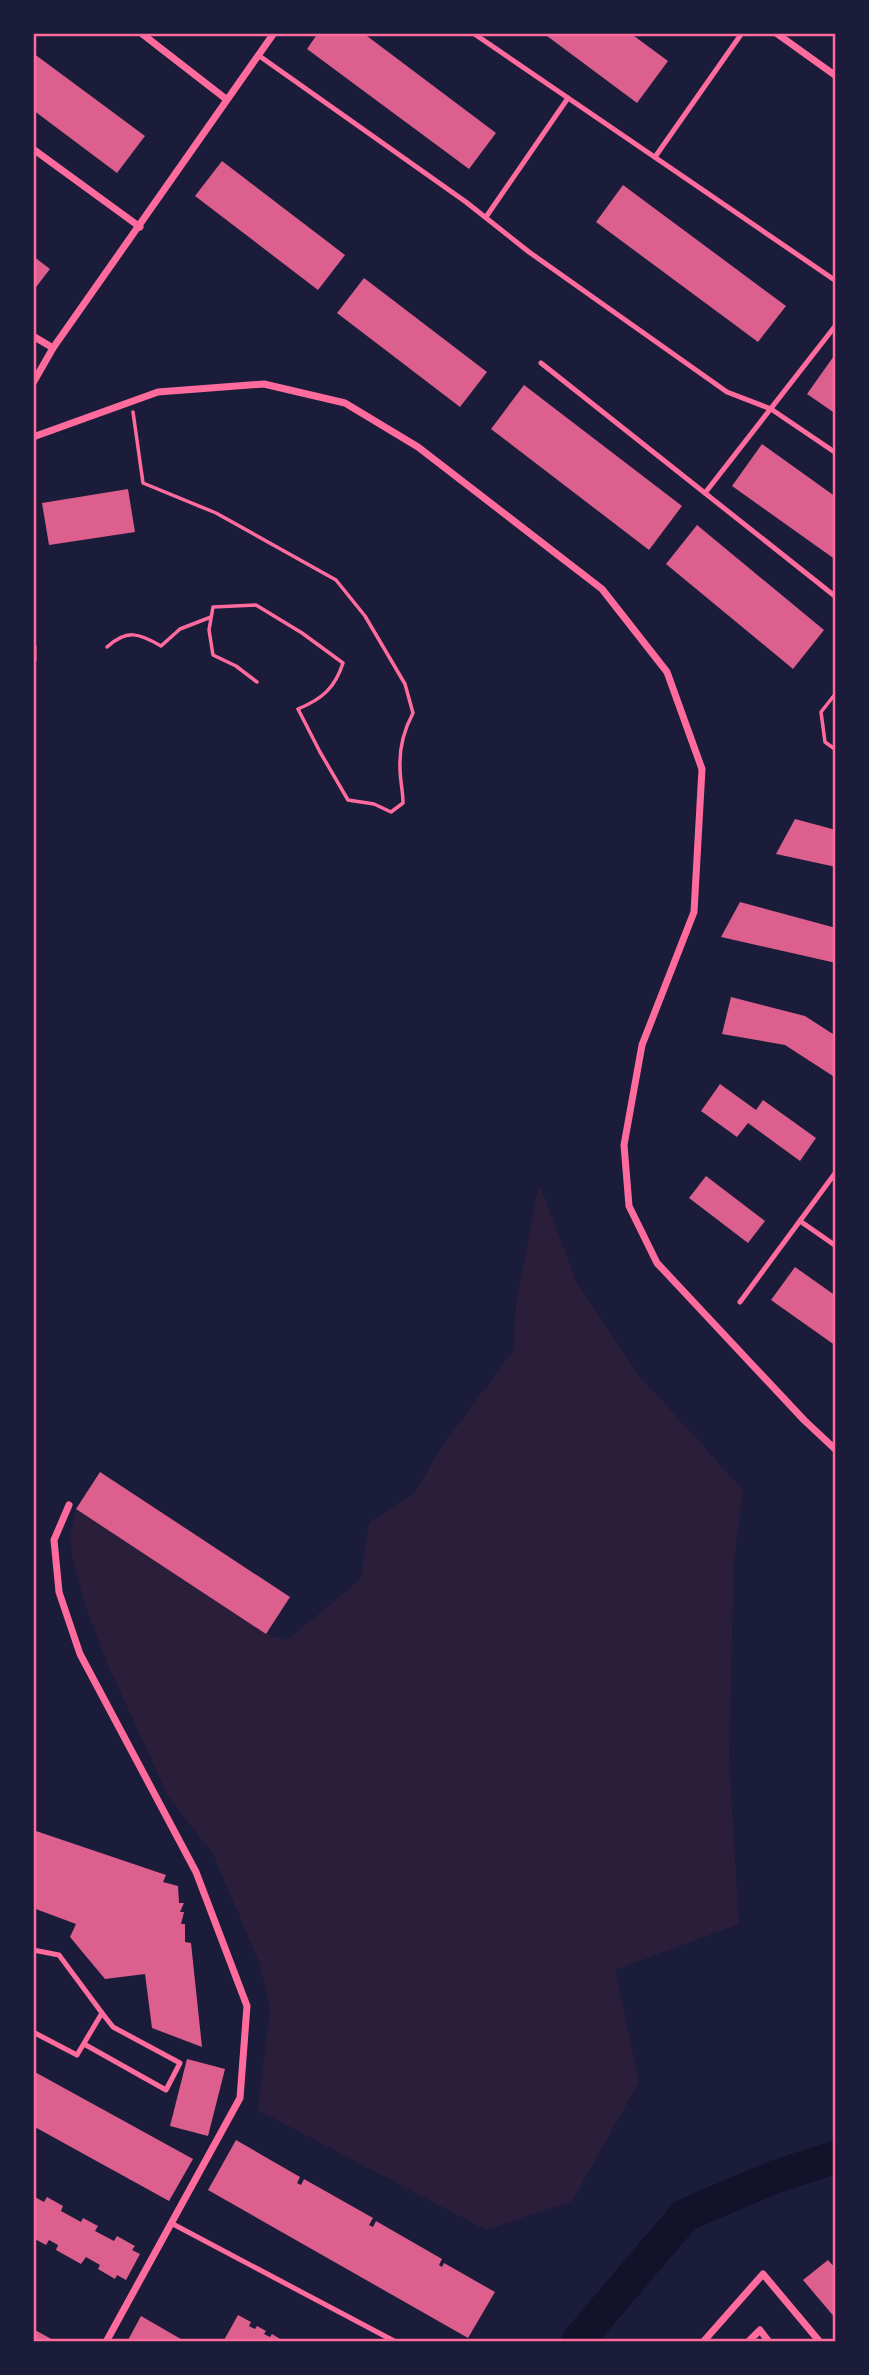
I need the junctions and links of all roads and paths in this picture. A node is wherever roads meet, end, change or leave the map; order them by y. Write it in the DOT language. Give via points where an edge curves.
graph roads {
  1 [pos="141,33"];
  2 [pos="274,33"];
  3 [pos="473,33"];
  4 [pos="742,33"];
  5 [pos="776,33"];
  6 [pos="258,55"];
  7 [pos="836,76"];
  8 [pos="568,98"];
  9 [pos="226,99"];
  10 [pos="33,149"];
  11 [pos="655,157"];
  12 [pos="486,217"];
  13 [pos="140,227"];
  14 [pos="836,281"];
  15 [pos="836,325"];
  16 [pos="33,336"];
  17 [pos="53,348"];
  18 [pos="541,363"];
  19 [pos="33,383"];
  20 [pos="132,403"];
  21 [pos="771,409"];
  22 [pos="33,438"];
  23 [pos="836,453"];
  24 [pos="705,493"];
  25 [pos="836,597"];
  26 [pos="211,617"];
  27 [pos="107,646"];
  28 [pos="33,647"];
  29 [pos="33,660"];
  30 [pos="257,682"];
  31 [pos="836,694"];
  32 [pos="836,750"];
  33 [pos="836,1172"];
  34 [pos="800,1221"];
  35 [pos="836,1247"];
  36 [pos="740,1302"];
  37 [pos="836,1450"];
  38 [pos="69,1505"];
  39 [pos="33,1950"];
  40 [pos="102,2012"];
  41 [pos="33,2032"];
  42 [pos="84,2044"];
  43 [pos="171,2223"];
  44 [pos="106,2342"];
  45 [pos="396,2342"];
  46 [pos="703,2342"];
  47 [pos="748,2342"];
  48 [pos="769,2342"];
  49 [pos="820,2342"];
  1 -- 9 [label="street"];
  2 -- 6 [label="street"];
  3 -- 8 [label="lane"];
  4 -- 11 [label="lane"];
  5 -- 7 [label="street"];
  6 -- 9 [label="street"];
  6 -- 12 [label="lane"];
  8 -- 11 [label="lane"];
  8 -- 12 [label="lane"];
  9 -- 13 [label="street"];
  10 -- 13 [label="street"];
  11 -- 14 [label="lane"];
  12 -- 21 [label="lane" via="727,392"];
  13 -- 17 [label="street"];
  15 -- 21 [label="lane"];
  16 -- 17 [label="street"];
  17 -- 19 [label="street"];
  18 -- 24 [label="lane"];
  20 -- 22 [label="street"];
  20 -- 26 [label="path" via="143,483 216,513 336,580 365,616 405,684 413,713 401,747 402,803 391,812 348,800 298,709 318,701 332,688 343,663 256,605 213,607"];
  20 -- 37 [label="street" via="158,392 264,384 345,403 418,447 602,589 667,672 702,769 694,912 642,1045 624,1145 629,1206 657,1264"];
  21 -- 23 [label="lane"];
  21 -- 24 [label="lane"];
  24 -- 25 [label="lane"];
  26 -- 27 [label="path" via="180,629 161,646 142,635 119,635"];
  26 -- 30 [label="path" via="214,654"];
  28 -- 29 [label="street"];
  31 -- 32 [label="path" via="821,712 825,742"];
  33 -- 34 [label="lane"];
  34 -- 35 [label="lane"];
  34 -- 36 [label="lane"];
  38 -- 43 [label="street" via="54,1540 59,1592 80,1654 196,1872 247,2006 240,2098"];
  39 -- 40 [label="lane" via="60,1955"];
  40 -- 42 [label="lane"];
  40 -- 42 [label="lane" via="113,2026 180,2063 166,2090"];
  41 -- 42 [label="lane" via="77,2055"];
  43 -- 44 [label="street"];
  43 -- 45 [label="lane"];
  46 -- 49 [label="street" via="763,2274"];
  47 -- 48 [label="street" via="760,2330"];
}
